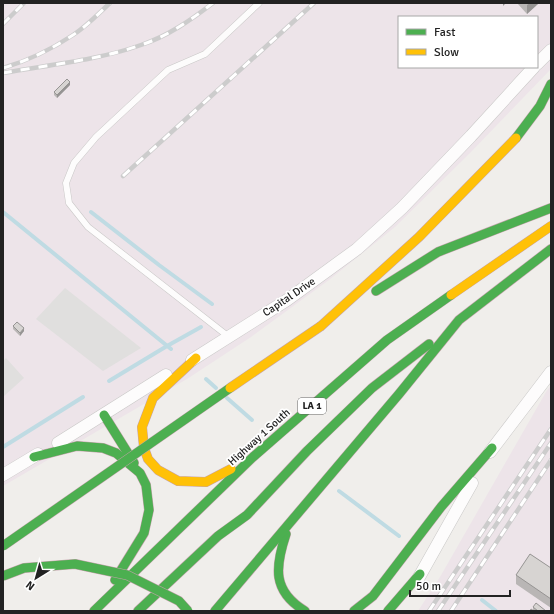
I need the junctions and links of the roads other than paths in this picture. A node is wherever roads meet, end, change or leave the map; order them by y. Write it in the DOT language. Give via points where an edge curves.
graph roads {
  1 [pos="259,3"];
  2 [pos="551,50"];
  3 [pos="538,63"];
  4 [pos="533,68"];
  5 [pos="551,84"];
  6 [pos="551,208"];
  7 [pos="551,226"];
  8 [pos="551,249"];
  9 [pos="459,320"];
  10 [pos="321,326"];
  11 [pos="229,337"];
  12 [pos="196,358"];
  13 [pos="551,372"];
  14 [pos="112,413"];
  15 [pos="135,440"];
  16 [pos="492,448"];
  17 [pos="34,457"];
  18 [pos="253,457"];
  19 [pos="148,459"];
  20 [pos="140,473"];
  21 [pos="3,475"];
  22 [pos="289,526"];
  23 [pos="3,546"];
  24 [pos="420,574"];
  25 [pos="3,576"];
  26 [pos="95,609"];
  27 [pos="138,611"];
  28 [pos="188,611"];
  29 [pos="215,611"];
  30 [pos="304,611"];
  31 [pos="354,611"];
  32 [pos="388,611"];
  33 [pos="399,611"];
  1 -- 11 [label="lane" via="205,54 168,70 107,126 74,163 66,183 69,203 88,227"];
  2 -- 3 [label="street"];
  4 -- 11 [label="street, Capital Drive" via="402,208 357,249 287,300"];
  5 -- 10 [label="highway" via="540,106 515,139 419,237"];
  6 -- 10 [label="highway" via="438,252"];
  7 -- 18 [label="highway, Highway 1 South / LA 1" via="387,340"];
  8 -- 9 [label="highway"];
  9 -- 22 [label="highway"];
  9 -- 27 [label="highway" via="372,388 307,451 248,515 218,536"];
  10 -- 23 [label="highway, bridge"];
  11 -- 12 [label="street, Capital Drive"];
  12 -- 14 [label="street, Capital Drive" via="146,387"];
  12 -- 19 [label="highway" via="153,398 142,427"];
  13 -- 16 [label="street"];
  14 -- 17 [label="street, Capital Drive"];
  14 -- 20 [label="highway"];
  15 -- 19 [label="highway"];
  16 -- 24 [label="street"];
  16 -- 31 [label="highway" via="441,507 373,596"];
  17 -- 20 [label="highway" via="77,446 103,448 116,454"];
  17 -- 21 [label="street, Capital Drive"];
  18 -- 19 [label="highway" via="206,482 178,481 158,470"];
  18 -- 26 [label="highway, Highway 1 South / LA 1"];
  20 -- 26 [label="highway" via="146,485 149,510 144,533"];
  22 -- 29 [label="highway"];
  22 -- 30 [label="highway" via="280,552 279,578 283,590 293,604"];
  24 -- 32 [label="highway"];
  24 -- 33 [label="street"];
  25 -- 28 [label="highway, bridge" via="24,568 75,564 127,575 179,601"];
}
